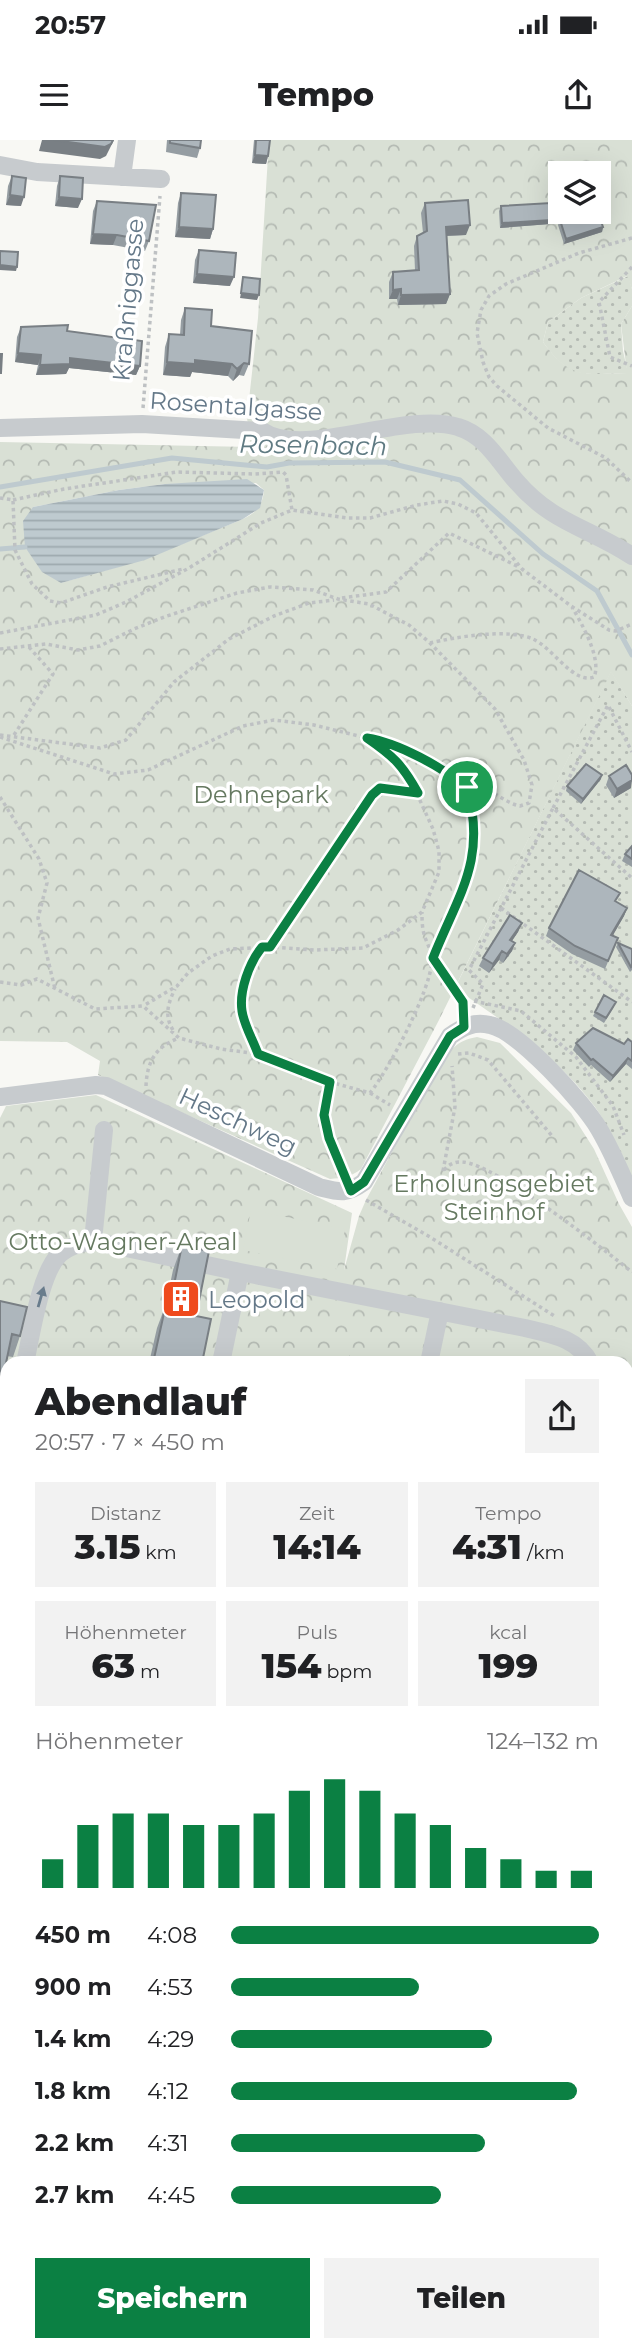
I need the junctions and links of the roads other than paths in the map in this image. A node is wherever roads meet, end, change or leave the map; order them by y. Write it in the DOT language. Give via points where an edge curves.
graph roads {
  1 [pos="127,140"];
  2 [pos="0,165"];
  3 [pos="122,177"];
  4 [pos="161,179"];
  5 [pos="0,429"];
  6 [pos="632,556"];
  7 [pos="0,1097"];
  8 [pos="104,1130"];
  9 [pos="632,1198"];
  10 [pos="93,1241"];
  11 [pos="240,1272"];
  12 [pos="440,1311"];
  13 [pos="27,1356"];
  14 [pos="222,1356"];
  15 [pos="430,1356"];
  16 [pos="586,1356"];
  1 -- 3 [label="street"];
  2 -- 3 [label="street"];
  3 -- 4 [label="street"];
  5 -- 6 [label="street, Rosentalgasse" via="142,424 262,431 272,438 297,439 427,423 458,427 484,441 545,510"];
  7 -- 9 [label="street, Heschweg" via="96,1085 118,1090 319,1187 351,1191 364,1182 450,1036 467,1026 489,1024 506,1032 562,1083 598,1127"];
  8 -- 10 [label="street"];
  10 -- 11 [label="street"];
  13 -- 10 [label="street, one-way" via="51,1265 60,1253"];
  11 -- 12 [label="street"];
  11 -- 14 [label="street"];
  12 -- 15 [label="street"];
  12 -- 16 [label="street" via="560,1337"];
}
